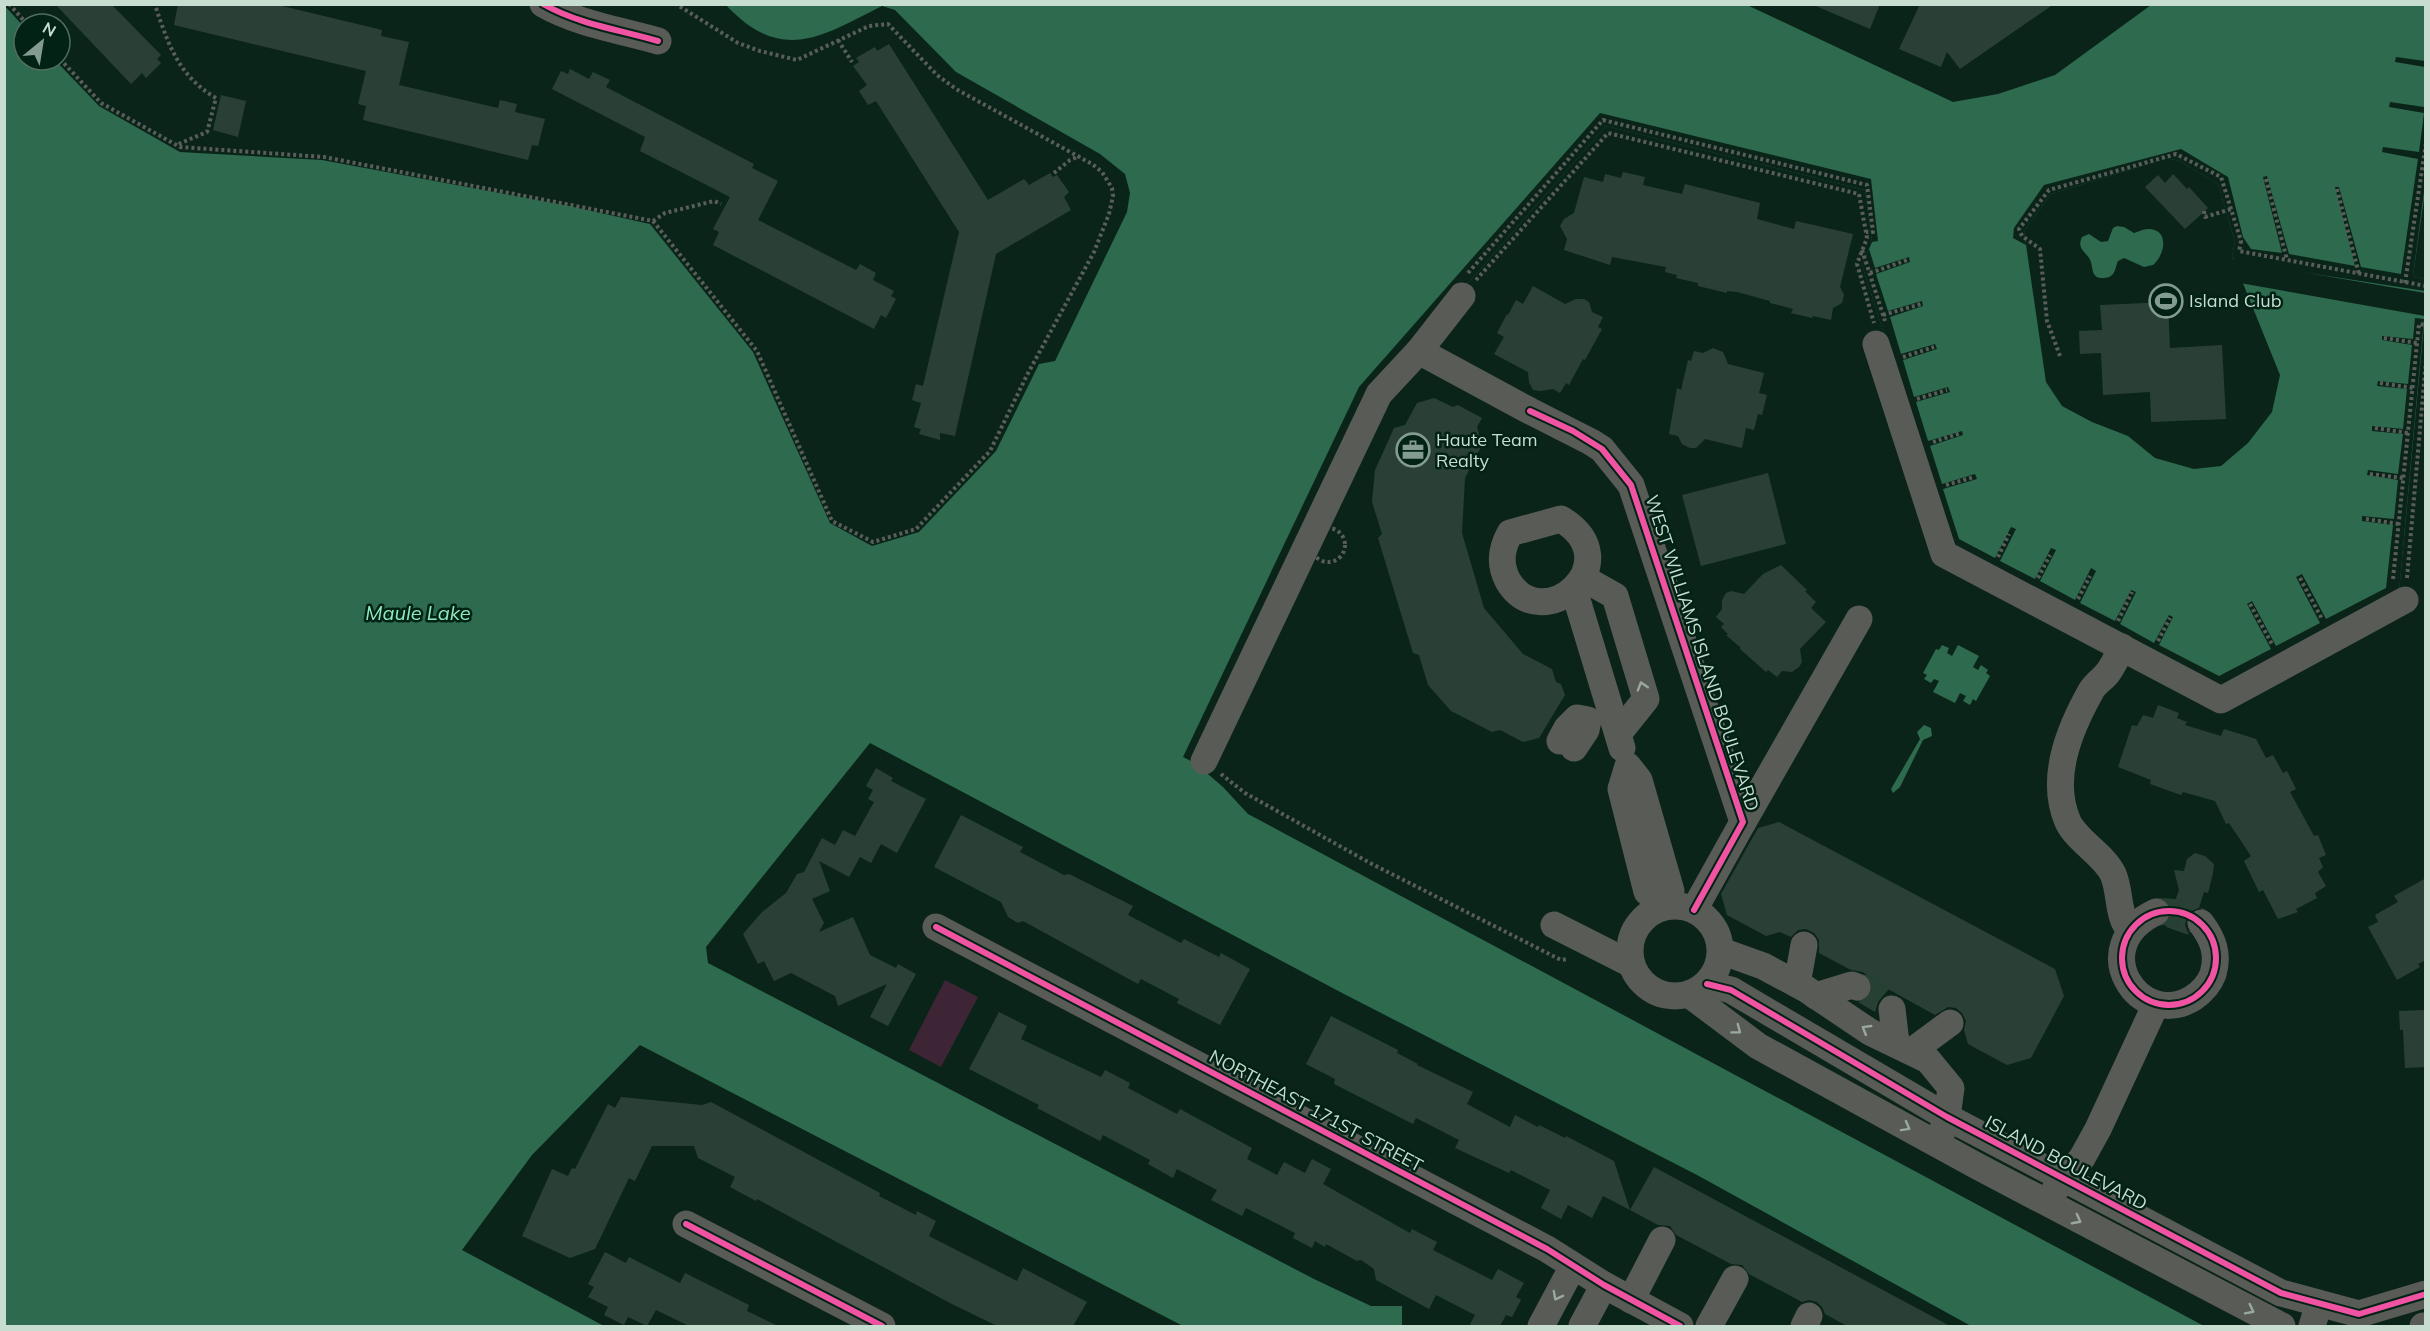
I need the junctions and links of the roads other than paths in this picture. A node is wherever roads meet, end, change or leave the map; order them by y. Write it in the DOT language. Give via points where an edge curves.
graph roads {
  1 [pos="543,4"];
  2 [pos="658,41"];
  3 [pos="1461,289"];
  4 [pos="1886,342"];
  5 [pos="1419,351"];
  6 [pos="2398,595"];
  7 [pos="1859,619"];
  8 [pos="2119,636"];
  9 [pos="1606,721"];
  10 [pos="1567,744"];
  11 [pos="1204,761"];
  12 [pos="1743,822"];
  13 [pos="1664,907"];
  14 [pos="1694,910"];
  15 [pos="2156,912"];
  16 [pos="2200,923"];
  17 [pos="1554,925"];
  18 [pos="936,927"];
  19 [pos="2130,930"];
  20 [pos="1804,945"];
  21 [pos="1720,951"];
  22 [pos="1631,964"];
  23 [pos="1857,987"];
  24 [pos="1698,989"];
  25 [pos="1807,990"];
  26 [pos="2156,1004"];
  27 [pos="1892,1009"];
  28 [pos="1950,1023"];
  29 [pos="1904,1047"];
  30 [pos="1947,1116"];
  31 [pos="1938,1144"];
  32 [pos="2063,1178"];
  33 [pos="2045,1203"];
  34 [pos="686,1224"];
  35 [pos="1662,1240"];
  36 [pos="1573,1266"];
  37 [pos="1735,1279"];
  38 [pos="1604,1285"];
  39 [pos="2426,1294"];
  40 [pos="1631,1300"];
  41 [pos="2315,1315"];
  42 [pos="2382,1317"];
  43 [pos="882,1326"];
  44 [pos="1541,1326"];
  45 [pos="1582,1326"];
  46 [pos="1680,1326"];
  47 [pos="1709,1326"];
  48 [pos="2282,1326"];
  1 -- 2 [label="street" via="581,21"];
  3 -- 5 [label="street"];
  4 -- 8 [label="street" via="1944,554"];
  5 -- 11 [label="street" via="1379,394"];
  5 -- 12 [label="street, WEST WILLIAMS ISLAND BOULEVARD" via="1602,449 1631,485"];
  6 -- 8 [label="street" via="2221,700"];
  7 -- 12 [label="street"];
  8 -- 19 [label="street" via="2109,672 2092,689 2063,755 2059,785 2069,825 2113,874 2124,924"];
  9 -- 9 [label="street, one-way" via="1646,699 1614,596 1579,584"];
  9 -- 10 [label="street"];
  9 -- 13 [label="street" via="1639,780 1671,891"];
  12 -- 14 [label="street, WEST WILLIAMS ISLAND BOULEVARD"];
  13 -- 14 [label="street"];
  13 -- 22 [label="street" via="1645,918 1632,935"];
  14 -- 21 [label="street" via="1716,931"];
  15 -- 19 [label="street"];
  16 -- 26 [label="street" via="2211,936 2216,951 2210,982 2186,1002"];
  17 -- 22 [label="street"];
  18 -- 36 [label="street, NORTHEAST 171ST STREET"];
  19 -- 26 [label="street" via="2121,958 2124,974 2137,992"];
  20 -- 25 [label="street"];
  21 -- 24 [label="street" via="1717,969"];
  21 -- 25 [label="street" via="1763,966"];
  22 -- 24 [label="street, ISLAND BOULEVARD" via="1637,977 1660,995 1675,997"];
  23 -- 25 [label="street"];
  24 -- 30 [label="street, ISLAND BOULEVARD" via="1731,990"];
  24 -- 31 [label="street, one-way" via="1758,1046"];
  29 -- 25 [label="street, one-way" via="1870,1032"];
  26 -- 32 [label="street" via="2098,1129 2082,1158"];
  27 -- 29 [label="street"];
  28 -- 29 [label="street"];
  29 -- 30 [label="street" via="1928,1060 1951,1088"];
  30 -- 31 [label="street"];
  30 -- 32 [label="street, ISLAND BOULEVARD"];
  31 -- 33 [label="street"];
  32 -- 33 [label="street"];
  32 -- 41 [label="street, ISLAND BOULEVARD" via="2281,1293"];
  33 -- 48 [label="street, one-way"];
  34 -- 43 [label="street"];
  35 -- 40 [label="street"];
  36 -- 38 [label="street, NORTHEAST 171ST STREET"];
  36 -- 44 [label="street, one-way"];
  37 -- 47 [label="street"];
  38 -- 40 [label="street, NORTHEAST 171ST STREET"];
  38 -- 45 [label="street"];
  39 -- 42 [label="street, ISLAND BOULEVARD"];
  40 -- 46 [label="street, NORTHEAST 171ST STREET"];
  41 -- 42 [label="street, ISLAND BOULEVARD"];
}
